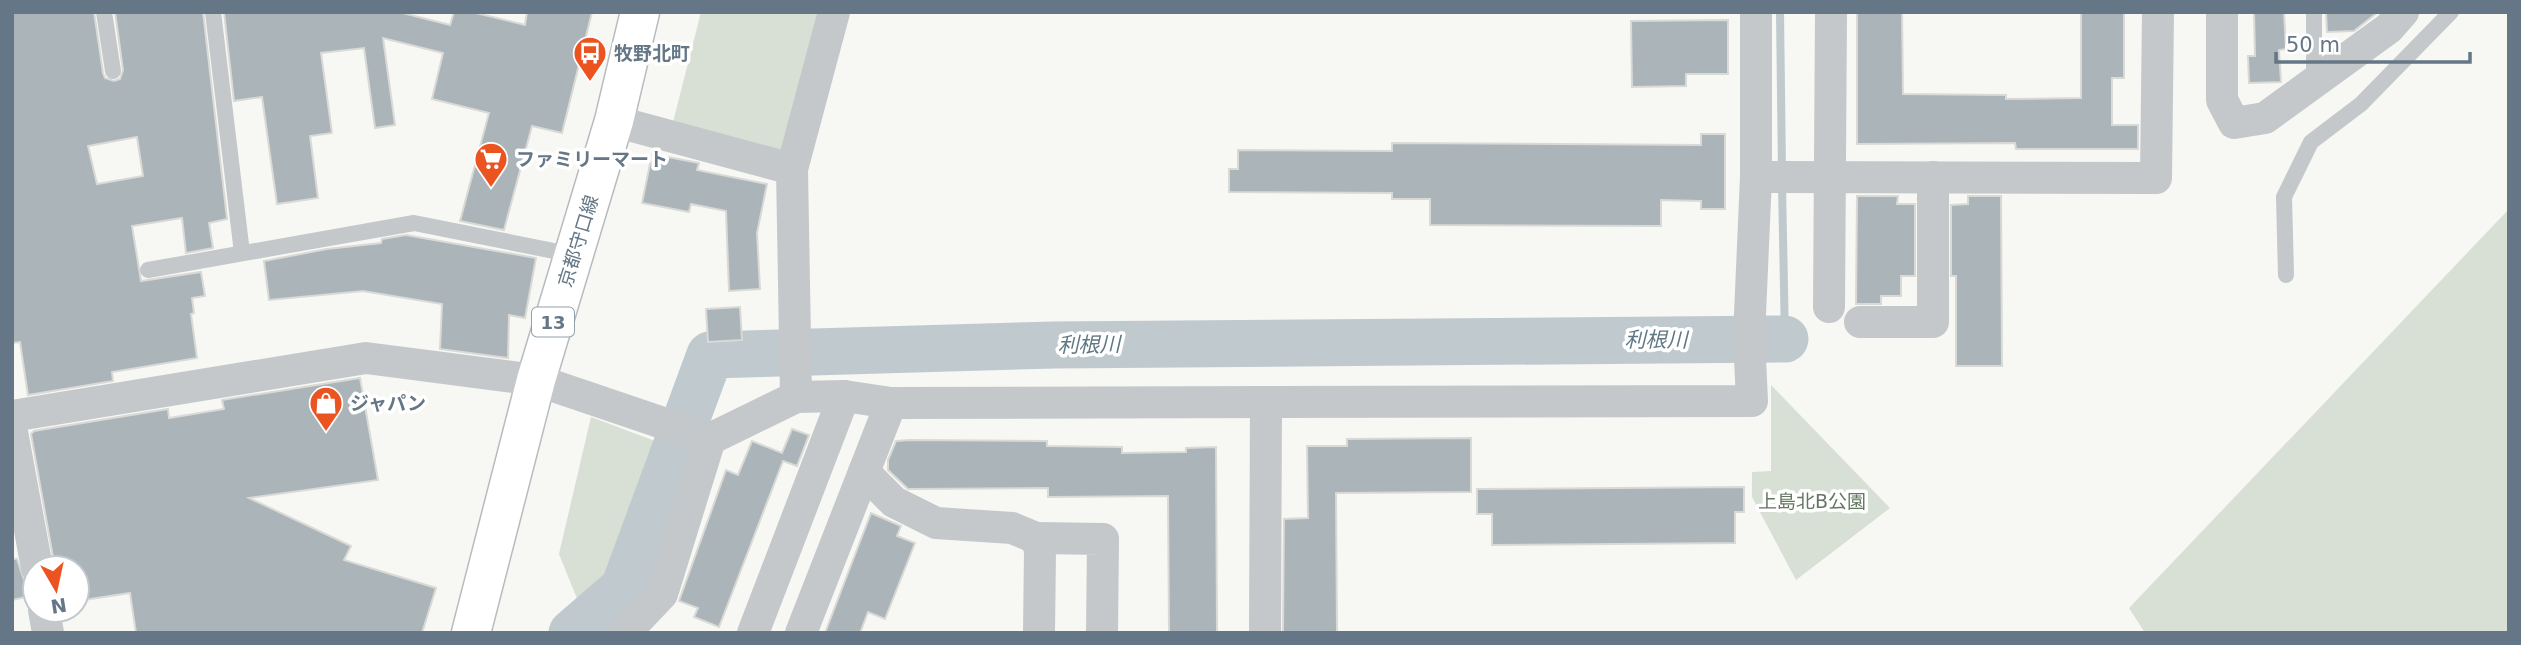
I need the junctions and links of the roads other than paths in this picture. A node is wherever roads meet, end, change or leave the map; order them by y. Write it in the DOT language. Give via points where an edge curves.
graph roads {
  1 [pos="104,12"];
  2 [pos="213,12"];
  3 [pos="640,12"];
  4 [pos="834,12"];
  5 [pos="1756,12"];
  6 [pos="1831,12"];
  7 [pos="2158,12"];
  8 [pos="2221,12"];
  9 [pos="2315,12"];
  10 [pos="2403,12"];
  11 [pos="2451,12"];
  12 [pos="113,71"];
  13 [pos="2314,82"];
  14 [pos="614,121"];
  15 [pos="792,169"];
  16 [pos="1756,177"];
  17 [pos="1831,177"];
  18 [pos="1933,177"];
  19 [pos="242,253"];
  20 [pos="574,255"];
  21 [pos="148,270"];
  22 [pos="2286,275"];
  23 [pos="1829,307"];
  24 [pos="1860,322"];
  25 [pos="536,380"];
  26 [pos="795,385"];
  27 [pos="844,396"];
  28 [pos="1266,402"];
  29 [pos="891,403"];
  30 [pos="12,416"];
  31 [pos="12,432"];
  32 [pos="704,437"];
  33 [pos="864,472"];
  34 [pos="1036,538"];
  35 [pos="34,554"];
  36 [pos="471,633"];
  37 [pos="625,633"];
  38 [pos="753,633"];
  39 [pos="801,633"];
  40 [pos="1039,633"];
  41 [pos="1102,633"];
  42 [pos="1265,633"];
  1 -- 12 [label="lane"];
  2 -- 19 [label="lane"];
  3 -- 14 [label="main road, 京都守口線 / 13"];
  4 -- 15 [label="street"];
  5 -- 16 [label="street"];
  6 -- 17 [label="street"];
  7 -- 18 [label="street" via="2156,178"];
  8 -- 13 [label="street" via="2222,100 2234,123 2265,118"];
  9 -- 13 [label="lane"];
  10 -- 13 [label="street" via="2389,28"];
  11 -- 22 [label="lane" via="2361,104 2311,142 2284,197"];
  14 -- 15 [label="street"];
  14 -- 20 [label="main road, 京都守口線 / 13"];
  15 -- 26 [label="street"];
  16 -- 17 [label="street"];
  16 -- 28 [label="street" via="1749,337 1752,401"];
  17 -- 18 [label="street"];
  17 -- 23 [label="street"];
  18 -- 24 [label="street" via="1933,322"];
  19 -- 20 [label="lane" via="414,223"];
  19 -- 21 [label="lane"];
  20 -- 25 [label="main road, 京都守口線 / 13"];
  25 -- 30 [label="street" via="366,358"];
  25 -- 32 [label="street"];
  25 -- 36 [label="main road, 京都守口線 / 13"];
  26 -- 27 [label="street"];
  26 -- 32 [label="street"];
  27 -- 29 [label="street"];
  27 -- 38 [label="street"];
  28 -- 29 [label="street"];
  28 -- 42 [label="street"];
  29 -- 33 [label="street"];
  31 -- 35 [label="street"];
  32 -- 37 [label="street" via="662,594"];
  33 -- 34 [label="street" via="894,502 936,523 1012,528"];
  33 -- 39 [label="street"];
  34 -- 40 [label="street" via="1040,550"];
  34 -- 41 [label="street" via="1102,539"];
}
